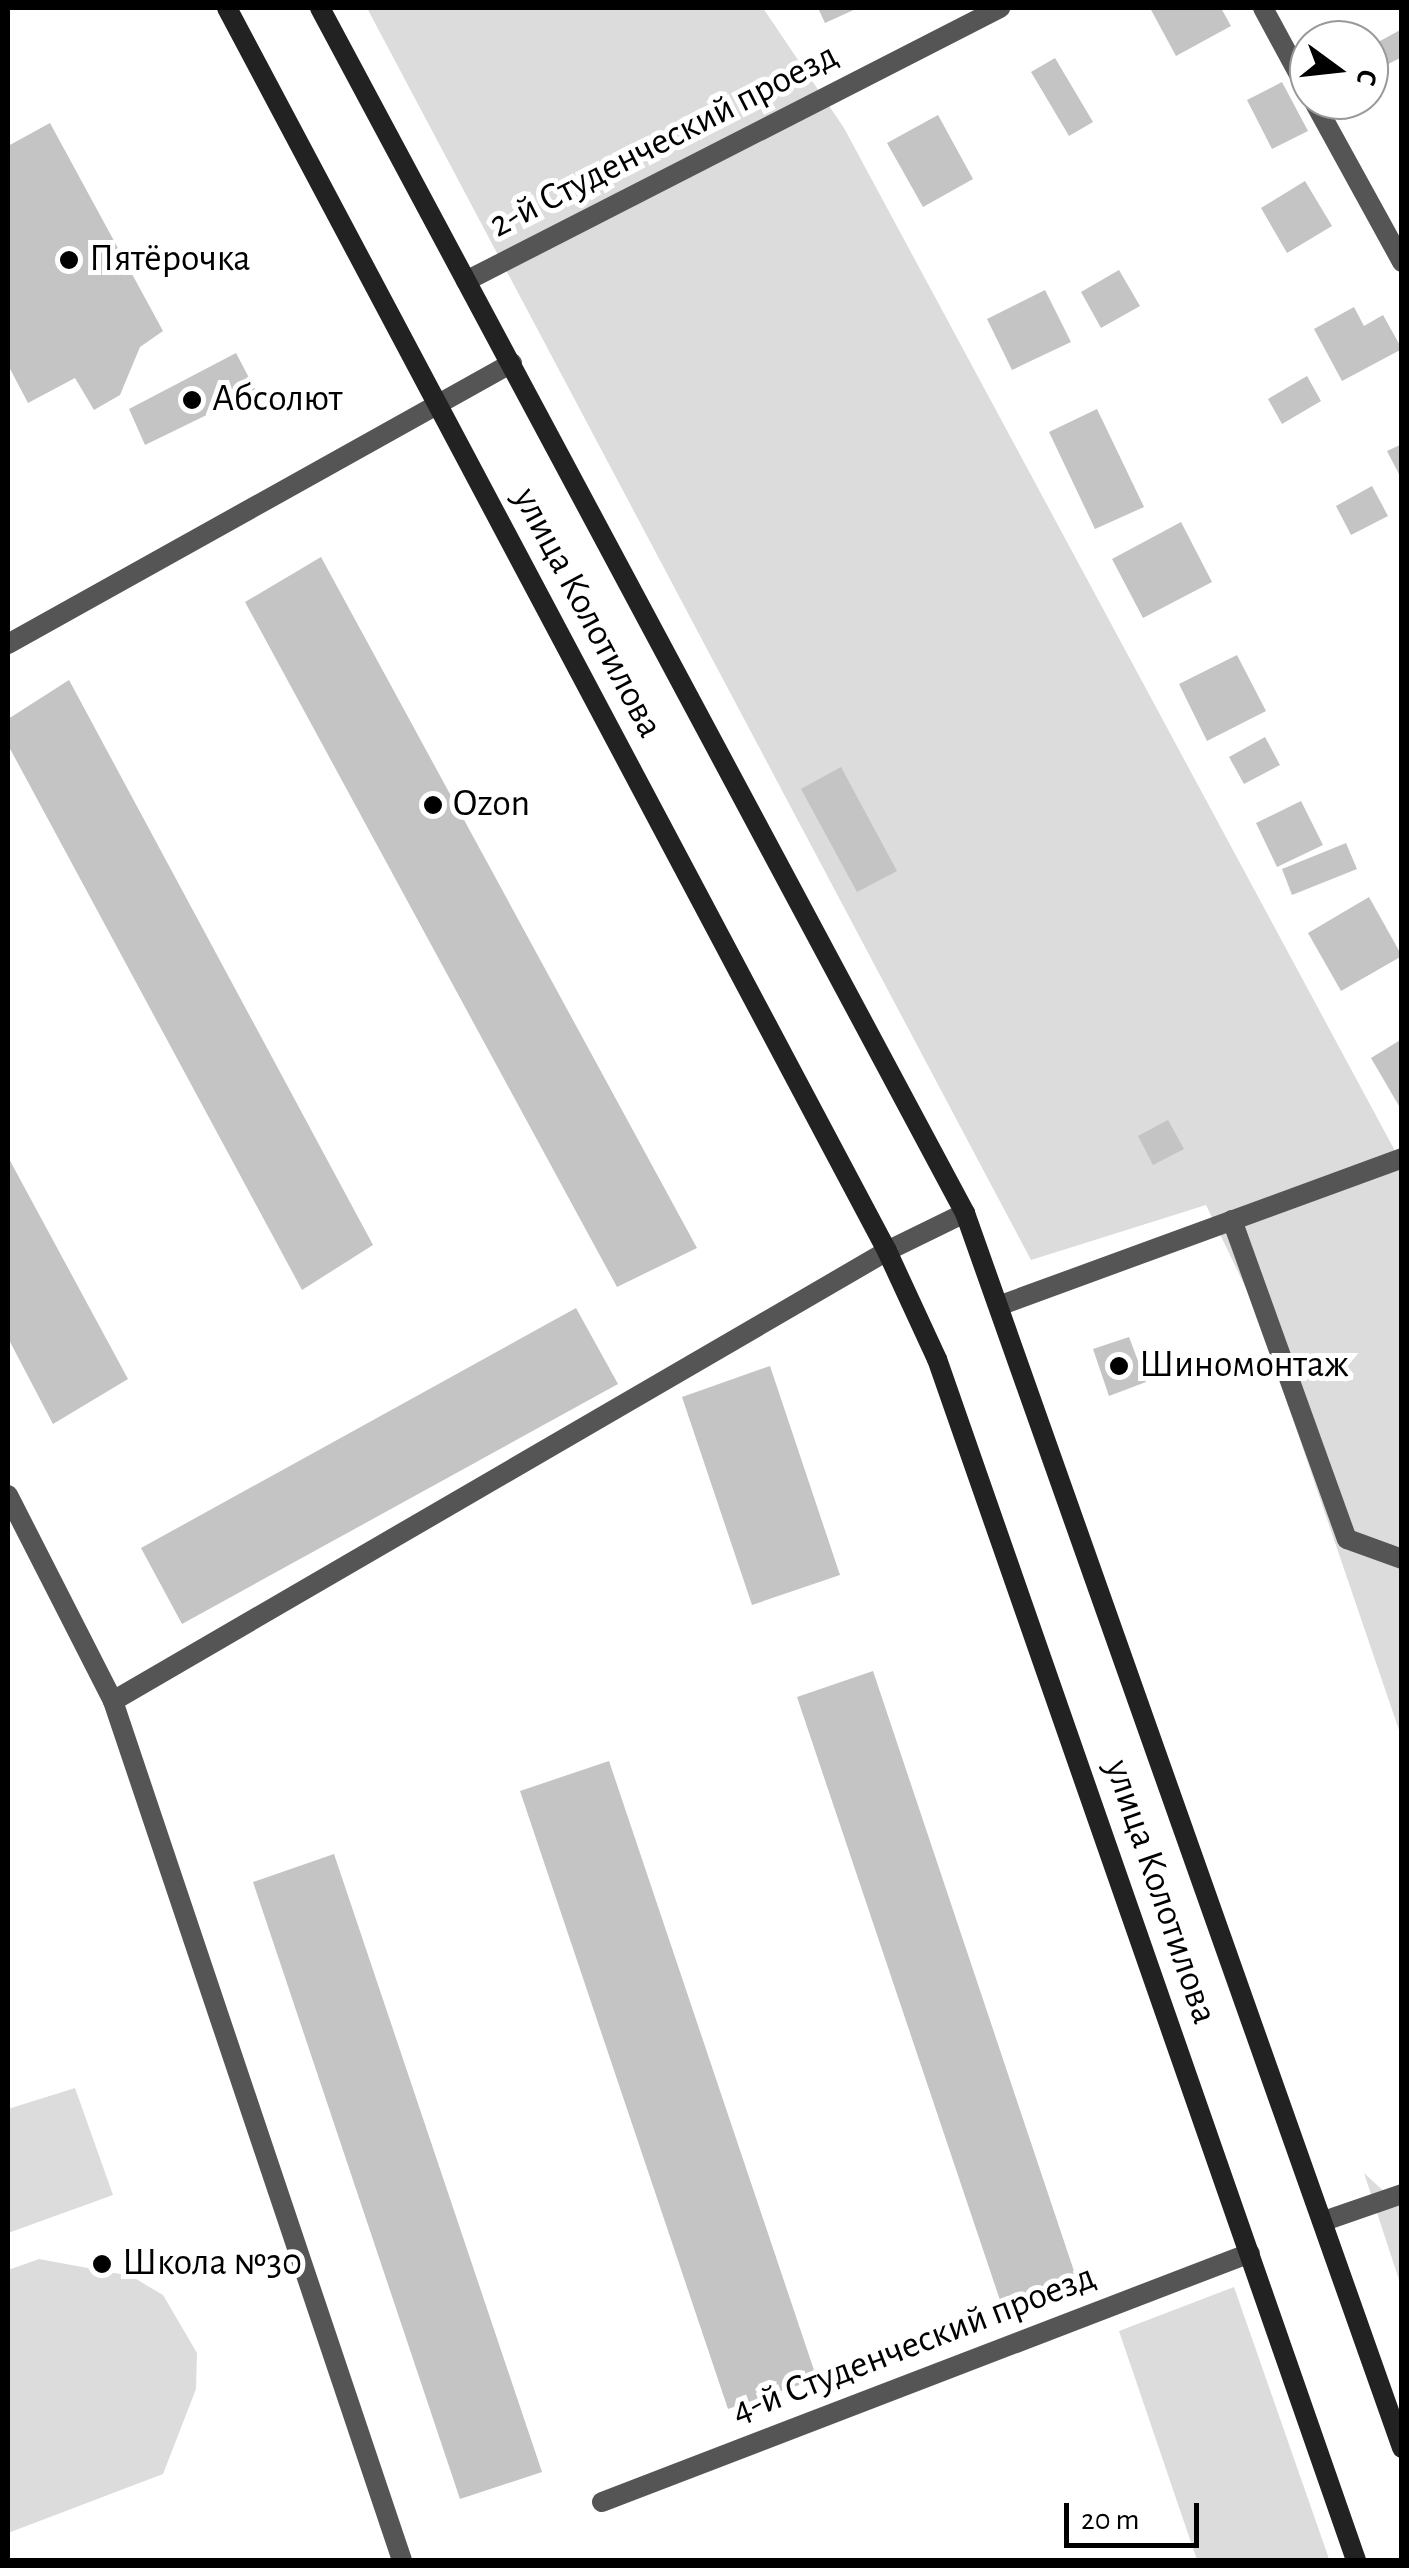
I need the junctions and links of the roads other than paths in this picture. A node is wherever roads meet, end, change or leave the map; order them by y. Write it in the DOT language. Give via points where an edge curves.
graph roads {
  1 [pos="226,8"];
  2 [pos="320,8"];
  3 [pos="1000,8"];
  4 [pos="1262,8"];
  5 [pos="1289,56"];
  6 [pos="1324,120"];
  7 [pos="1402,262"];
  8 [pos="466,281"];
  9 [pos="512,363"];
  10 [pos="436,404"];
  11 [pos="8,644"];
  12 [pos="1402,1158"];
  13 [pos="965,1213"];
  14 [pos="1232,1220"];
  15 [pos="887,1252"];
  16 [pos="1001,1305"];
  17 [pos="8,1495"];
  18 [pos="1402,1559"];
  19 [pos="113,1701"];
  20 [pos="1402,2194"];
  21 [pos="1324,2220"];
  22 [pos="1250,2253"];
  23 [pos="1402,2448"];
  24 [pos="602,2502"];
  25 [pos="402,2560"];
  26 [pos="1356,2560"];
  1 -- 10 [label="main road, улица Колотилова"];
  2 -- 8 [label="main road, улица Колотилова"];
  3 -- 8 [label="street, 2-й Студенческий проезд"];
  4 -- 5 [label="street"];
  6 -- 7 [label="street"];
  8 -- 9 [label="main road, улица Колотилова"];
  9 -- 10 [label="street"];
  9 -- 13 [label="main road, улица Колотилова"];
  10 -- 11 [label="street"];
  10 -- 15 [label="main road, улица Колотилова"];
  12 -- 14 [label="street"];
  13 -- 15 [label="street"];
  13 -- 16 [label="main road, улица Колотилова"];
  14 -- 16 [label="street"];
  14 -- 18 [label="street" via="1348,1538"];
  15 -- 19 [label="street"];
  15 -- 22 [label="main road, улица Колотилова" via="936,1359"];
  16 -- 21 [label="main road, улица Колотилова"];
  17 -- 19 [label="street"];
  19 -- 25 [label="street"];
  20 -- 21 [label="street"];
  21 -- 23 [label="main road, улица Колотилова"];
  22 -- 24 [label="street, 4-й Студенческий проезд"];
  22 -- 26 [label="main road, улица Колотилова"];
}
